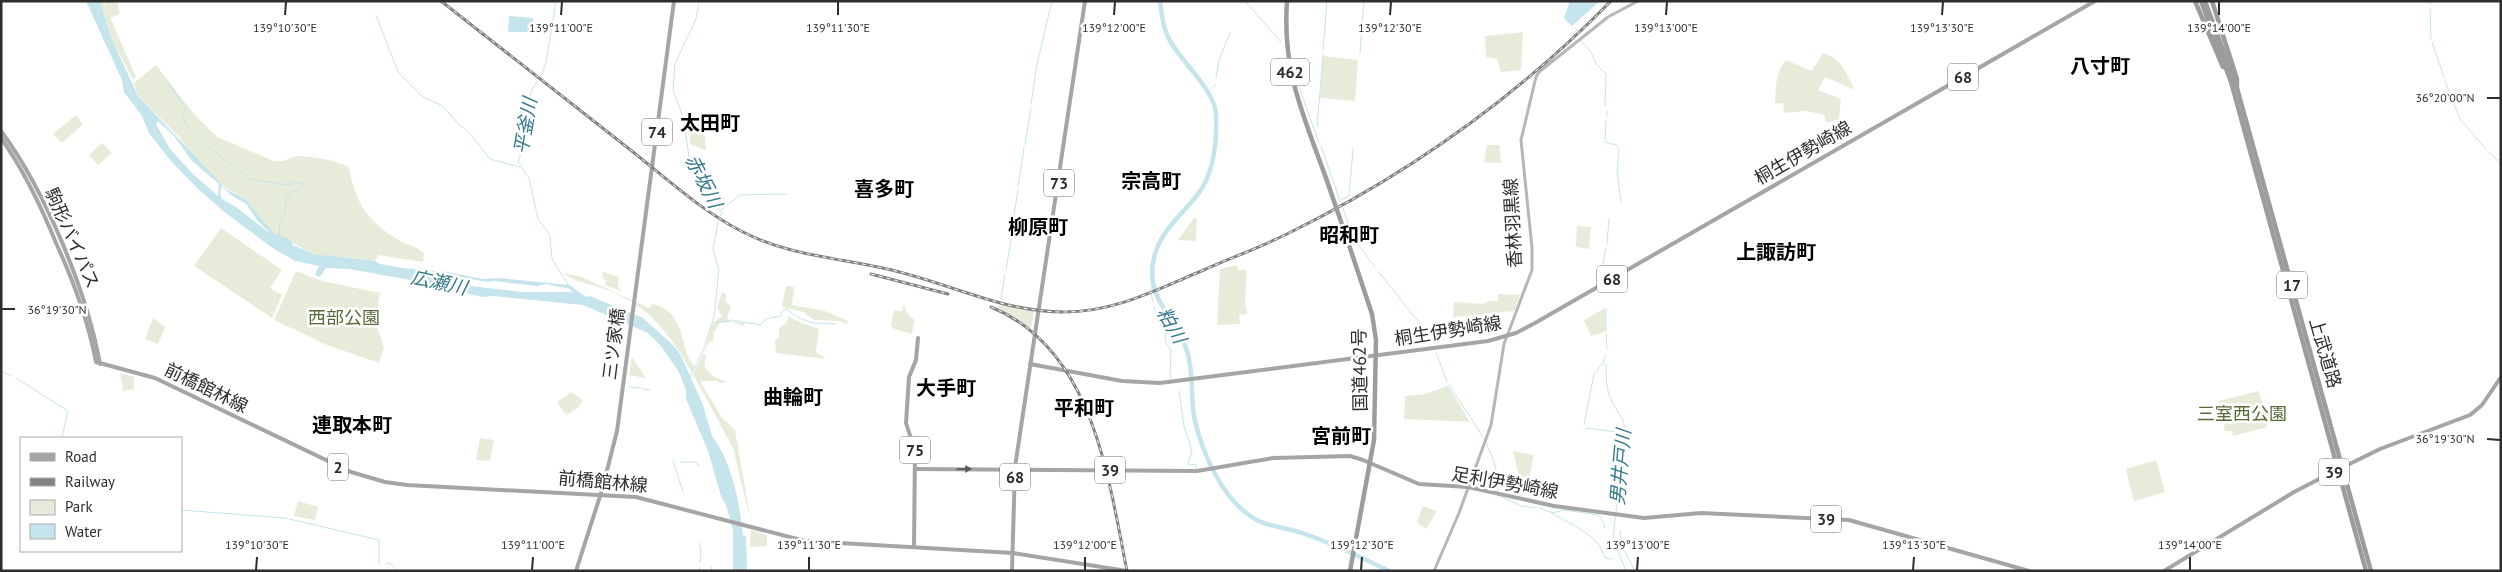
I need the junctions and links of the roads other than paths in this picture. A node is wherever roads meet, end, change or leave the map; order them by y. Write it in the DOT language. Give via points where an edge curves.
graph roads {
  1 [pos="674,1"];
  2 [pos="1085,1"];
  3 [pos="1287,1"];
  4 [pos="1638,1"];
  5 [pos="2095,1"];
  6 [pos="2195,1"];
  7 [pos="2203,1"];
  8 [pos="2212,1"];
  9 [pos="2237,88"];
  10 [pos="2235,98"];
  11 [pos="1,131"];
  12 [pos="1,138"];
  13 [pos="1506,336"];
  14 [pos="918,338"];
  15 [pos="1376,356"];
  16 [pos="98,363"];
  17 [pos="1030,364"];
  18 [pos="2501,377"];
  19 [pos="1370,463"];
  20 [pos="915,469"];
  21 [pos="2340,469"];
  22 [pos="1015,470"];
  23 [pos="1468,487"];
  24 [pos="601,494"];
  25 [pos="914,547"];
  26 [pos="1013,553"];
  27 [pos="576,571"];
  28 [pos="1012,571"];
  29 [pos="1126,571"];
  30 [pos="1350,571"];
  31 [pos="1434,571"];
  32 [pos="2029,571"];
  33 [pos="2164,571"];
  34 [pos="2366,571"];
  35 [pos="2371,571"];
  1 -- 24 [label="main road, 三ツ家橋 / 74" via="622,395 613,452"];
  2 -- 17 [label="main road, 73"];
  3 -- 15 [label="highway, 国道462号 / 462, bridge" via="1285,36 1288,64 1372,314"];
  4 -- 13 [label="main road, 香林羽黒線" via="1608,17 1536,77 1521,140 1532,270"];
  5 -- 13 [label="main road, 桐生伊勢崎線 / 68" via="1535,323"];
  6 -- 10 [label="highway"];
  7 -- 9 [label="highway, 上武道路 / 17"];
  7 -- 10 [label="highway, 上武道路 / 17"];
  8 -- 9 [label="highway"];
  9 -- 21 [label="highway, 上武道路 / 17"];
  10 -- 21 [label="highway, 上武道路 / 17"];
  11 -- 16 [label="main road, 駒形バイパス" via="26,169 79,286 94,334"];
  12 -- 16 [label="main road, 駒形バイパス" via="40,205 76,286"];
  13 -- 15 [label="main road, 桐生伊勢崎線 / 68"];
  13 -- 23 [label="main road, 香林羽黒線" via="1491,425"];
  14 -- 20 [label="main road, 75" via="906,400 906,426 914,446"];
  15 -- 17 [label="main road, 桐生伊勢崎線 / 68" via="1160,383 1128,382"];
  15 -- 19 [label="highway, 国道462号 / 462" via="1375,424"];
  16 -- 24 [label="main road, 前橋館林線 / 2" via="155,378 370,479 407,485"];
  17 -- 22 [label="main road, 68"];
  18 -- 21 [label="main road, 39" via="2482,405 2470,415 2380,449"];
  19 -- 22 [label="main road, 足利伊勢崎線 / 39" via="1342,456 1274,458 1206,470"];
  19 -- 23 [label="main road, 足利伊勢崎線 / 39" via="1417,484"];
  19 -- 30 [label="highway, 国道462号 / 462"];
  20 -- 22 [label="main road, 足利伊勢崎線 / 39, one-way"];
  20 -- 25 [label="main road, 75"];
  21 -- 33 [label="main road, 39" via="2294,492"];
  21 -- 34 [label="highway, 上武道路 / 17"];
  21 -- 35 [label="highway, 上武道路 / 17"];
  22 -- 26 [label="main road, 68"];
  23 -- 31 [label="main road, 香林羽黒線"];
  23 -- 32 [label="main road, 足利伊勢崎線 / 39" via="1554,506 1655,519 1701,513 1842,519"];
  24 -- 25 [label="main road, 前橋館林線 / 2" via="647,498 810,542"];
  24 -- 27 [label="main road, 74"];
  25 -- 26 [label="main road, 前橋館林線 / 2"];
  26 -- 28 [label="main road"];
  26 -- 29 [label="main road, 前橋館林線 / 2"];
}
